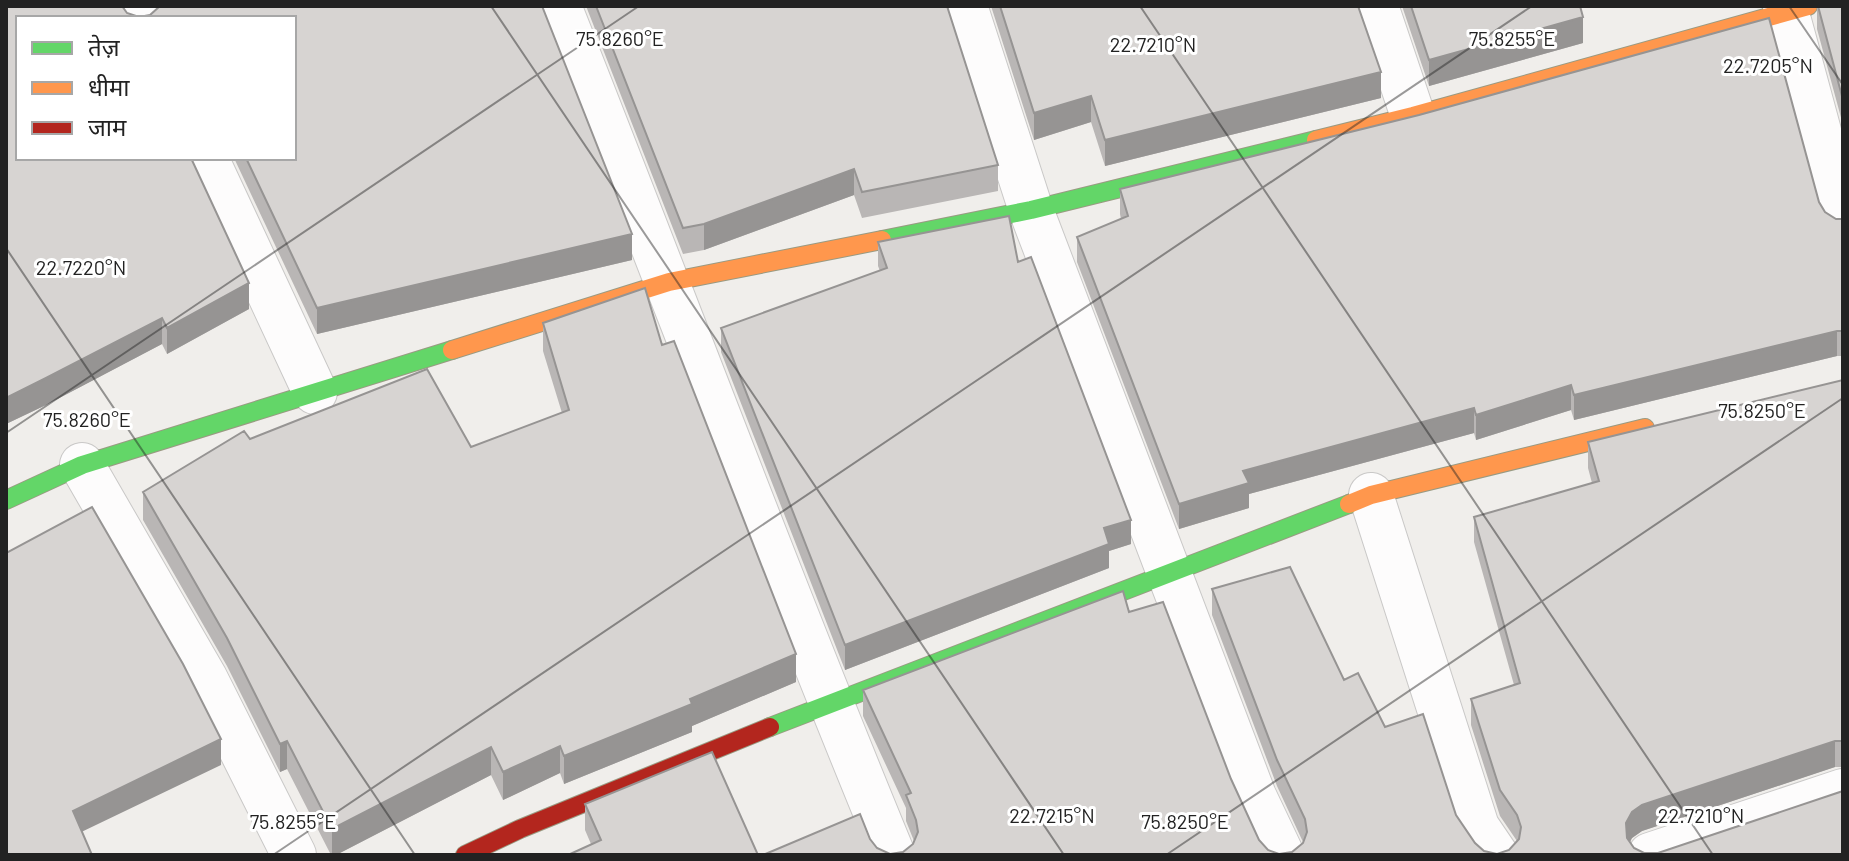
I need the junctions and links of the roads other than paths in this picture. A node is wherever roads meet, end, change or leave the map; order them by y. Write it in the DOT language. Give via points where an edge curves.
graph roads {
  1 [pos="559,6"];
  2 [pos="965,6"];
  3 [pos="1376,6"];
  4 [pos="1793,8"];
  5 [pos="1413,116"];
  6 [pos="207,160"];
  7 [pos="1031,210"];
  8 [pos="1843,220"];
  9 [pos="669,282"];
  10 [pos="315,392"];
  11 [pos="1660,425"];
  12 [pos="82,465"];
  13 [pos="1371,495"];
  14 [pos="6,500"];
  15 [pos="1169,574"];
  16 [pos="830,702"];
  17 [pos="1843,791"];
  18 [pos="294,855"];
  19 [pos="465,855"];
  20 [pos="893,855"];
  21 [pos="1282,855"];
  22 [pos="1496,855"];
  23 [pos="1650,855"];
  1 -- 9 [label="street"];
  2 -- 7 [label="street"];
  3 -- 5 [label="street"];
  4 -- 5 [label="street"];
  4 -- 8 [label="street"];
  5 -- 7 [label="street"];
  6 -- 10 [label="street"];
  7 -- 9 [label="street"];
  7 -- 15 [label="street"];
  9 -- 10 [label="street"];
  9 -- 16 [label="street"];
  10 -- 12 [label="street"];
  11 -- 13 [label="street"];
  12 -- 14 [label="street"];
  12 -- 18 [label="street" via="205,678"];
  13 -- 15 [label="street"];
  13 -- 22 [label="street" via="1477,827"];
  15 -- 16 [label="street"];
  15 -- 21 [label="street"];
  16 -- 19 [label="street"];
  16 -- 20 [label="street"];
  17 -- 23 [label="street"];
}
